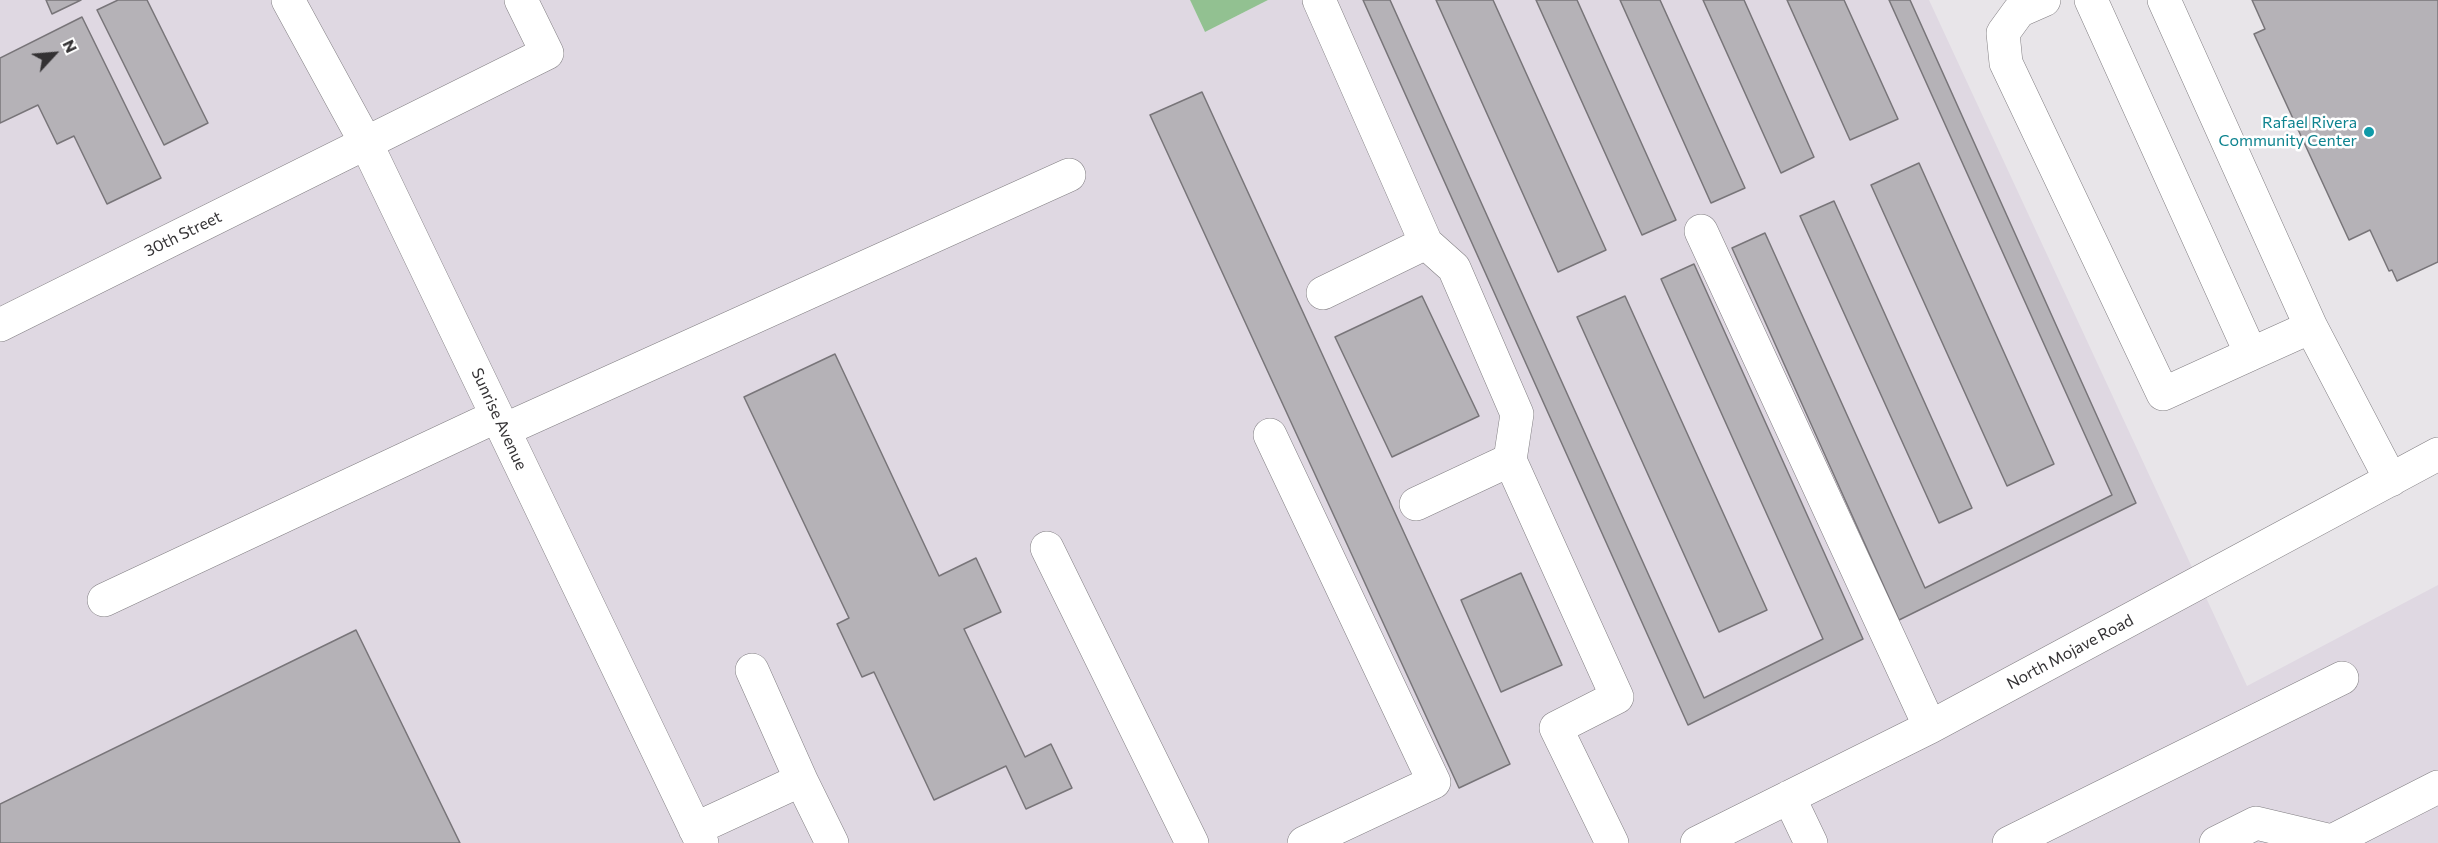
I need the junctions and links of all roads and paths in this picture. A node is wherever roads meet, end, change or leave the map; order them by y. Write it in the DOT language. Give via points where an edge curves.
graph roads {
  1 [pos="288,0"];
  2 [pos="521,0"];
  3 [pos="1319,0"];
  4 [pos="2044,0"];
  5 [pos="2091,0"];
  6 [pos="2164,0"];
  7 [pos="366,143"];
  8 [pos="1069,175"];
  9 [pos="1701,231"];
  10 [pos="1426,243"];
  11 [pos="1323,293"];
  12 [pos="0,325"];
  13 [pos="2311,327"];
  14 [pos="2251,354"];
  15 [pos="501,423"];
  16 [pos="1270,435"];
  17 [pos="2438,454"];
  18 [pos="1510,460"];
  19 [pos="2391,480"];
  20 [pos="1416,504"];
  21 [pos="1047,548"];
  22 [pos="104,600"];
  23 [pos="752,670"];
  24 [pos="2342,678"];
  25 [pos="1930,727"];
  26 [pos="801,780"];
  27 [pos="2438,787"];
  28 [pos="1789,797"];
  29 [pos="698,836"];
  30 [pos="832,843"];
  31 [pos="1192,843"];
  32 [pos="1304,843"];
  33 [pos="1612,843"];
  34 [pos="1698,843"];
  35 [pos="1811,843"];
  36 [pos="2009,843"];
  37 [pos="2216,843"];
  1 -- 7 [label="street, Sunrise Avenue"];
  2 -- 7 [label="street, 30th Street" via="547,53"];
  3 -- 10 [label="street"];
  4 -- 14 [label="street" via="2019,11 2003,33 2006,63 2163,394"];
  5 -- 14 [label="street"];
  6 -- 13 [label="street"];
  7 -- 12 [label="street, 30th Street"];
  7 -- 15 [label="street, Sunrise Avenue"];
  8 -- 15 [label="street"];
  9 -- 25 [label="street"];
  10 -- 11 [label="street"];
  10 -- 18 [label="street" via="1454,268 1517,414"];
  13 -- 14 [label="street"];
  13 -- 19 [label="street"];
  15 -- 22 [label="street"];
  15 -- 29 [label="street, Sunrise Avenue"];
  16 -- 32 [label="street" via="1434,782"];
  17 -- 19 [label="street, North Mojave Road"];
  18 -- 20 [label="street"];
  18 -- 33 [label="street" via="1617,697 1556,728"];
  19 -- 25 [label="street, North Mojave Road"];
  21 -- 31 [label="street"];
  23 -- 26 [label="street"];
  24 -- 36 [label="street"];
  25 -- 28 [label="street, North Mojave Road"];
  26 -- 29 [label="street"];
  26 -- 30 [label="street"];
  27 -- 37 [label="street" via="2332,841 2256,823"];
  28 -- 34 [label="street, North Mojave Road"];
  28 -- 35 [label="street"];
}
